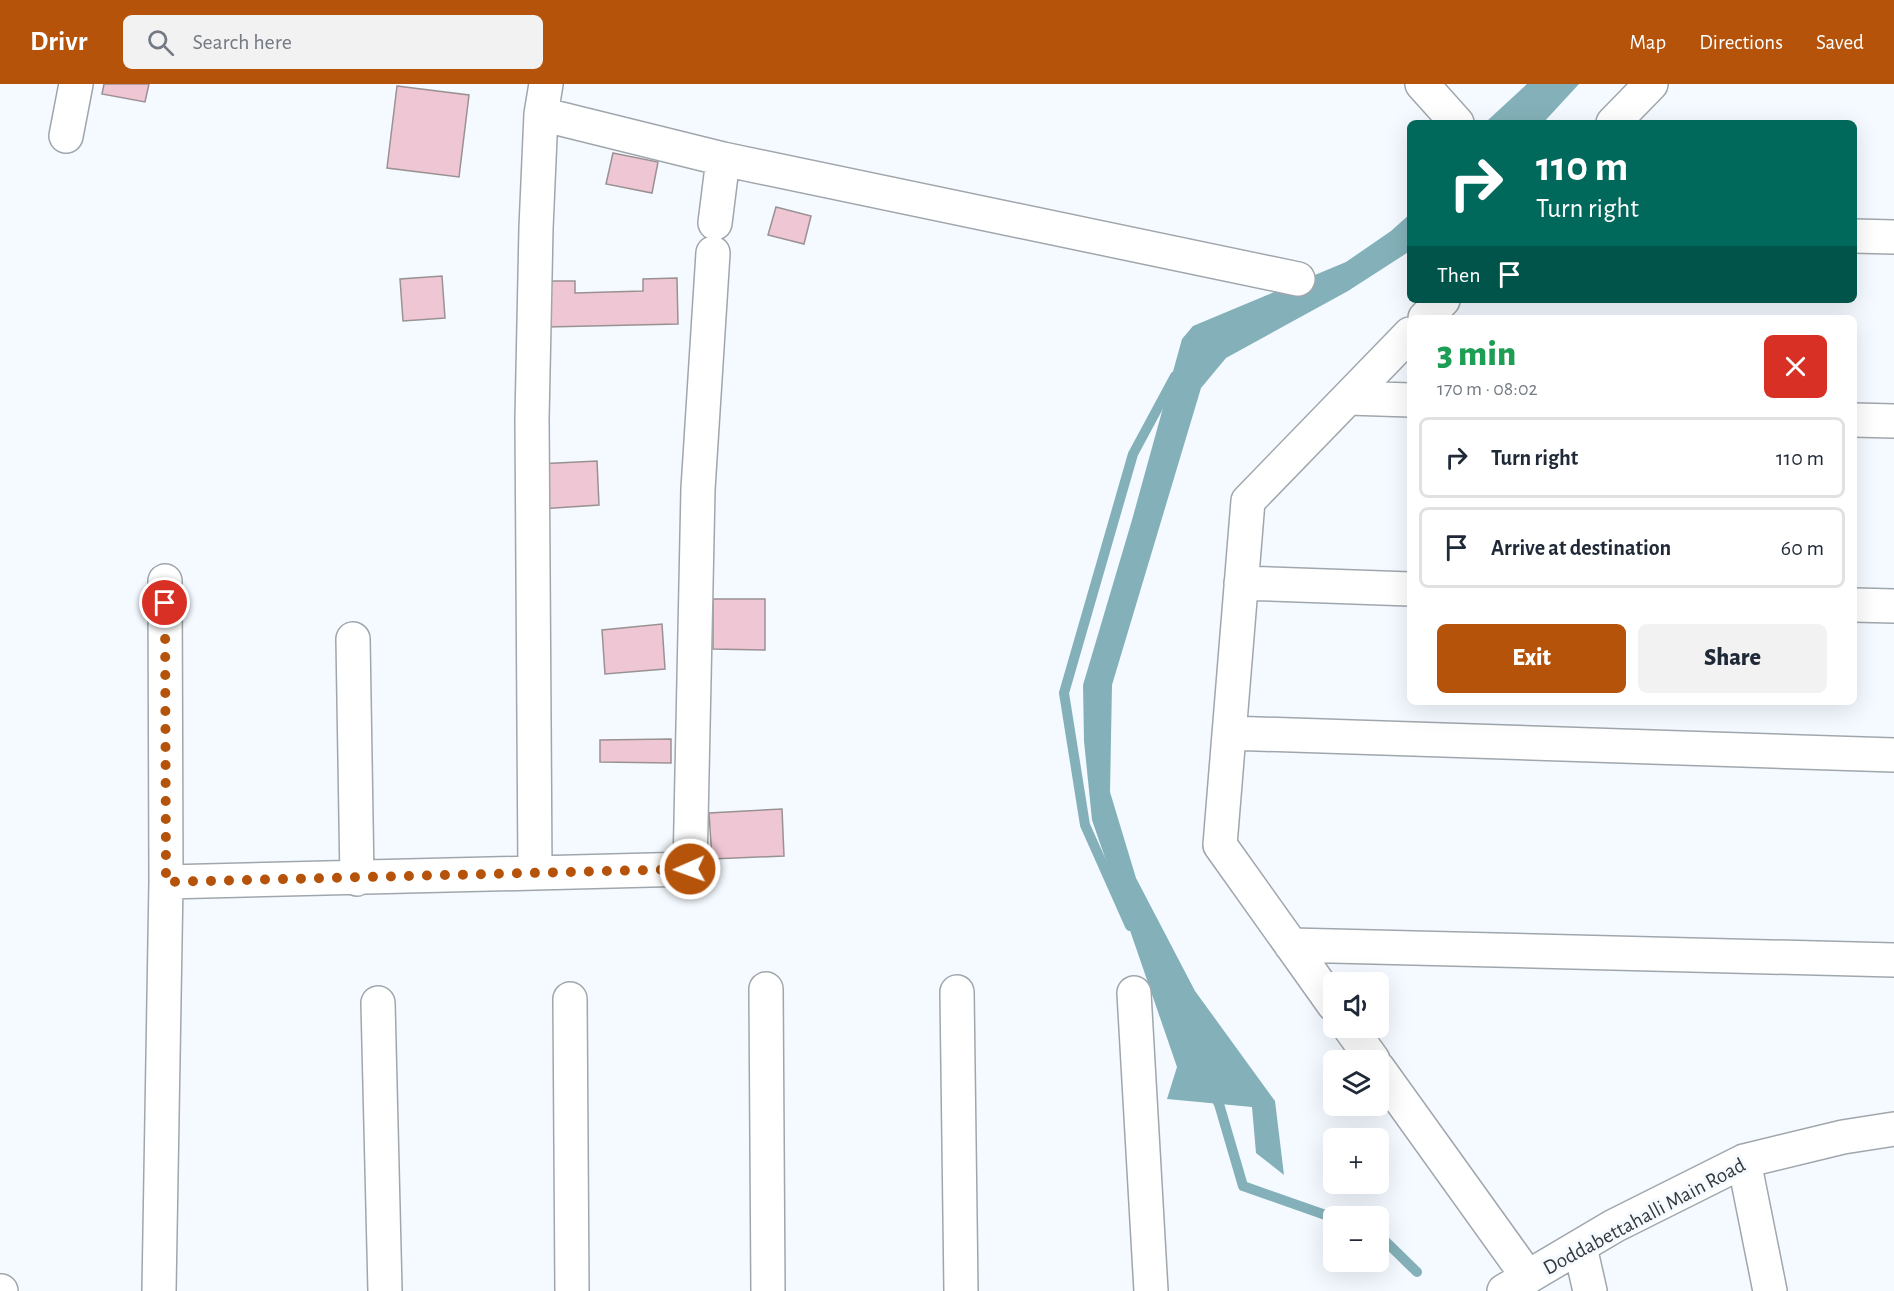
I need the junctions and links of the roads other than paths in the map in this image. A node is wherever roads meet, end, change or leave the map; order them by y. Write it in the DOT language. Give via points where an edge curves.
graph roads {
  1 [pos="76,84"];
  2 [pos="1422,84"];
  3 [pos="1651,84"];
  4 [pos="544,99"];
  5 [pos="1454,120"];
  6 [pos="1616,120"];
  7 [pos="66,136"];
  8 [pos="723,159"];
  9 [pos="1857,236"];
  10 [pos="1894,237"];
  11 [pos="1298,279"];
  12 [pos="1440,303"];
  13 [pos="1428,315"];
  14 [pos="1407,337"];
  15 [pos="1349,398"];
  16 [pos="1407,400"];
  17 [pos="1857,420"];
  18 [pos="1894,421"];
  19 [pos="165,581"];
  20 [pos="1241,584"];
  21 [pos="1407,589"];
  22 [pos="1857,604"];
  23 [pos="1894,606"];
  24 [pos="353,639"];
  25 [pos="1229,733"];
  26 [pos="1894,755"];
  27 [pos="535,873"];
  28 [pos="357,879"];
  29 [pos="166,882"];
  30 [pos="1291,945"];
  31 [pos="1894,960"];
  32 [pos="766,989"];
  33 [pos="1323,990"];
  34 [pos="957,992"];
  35 [pos="1134,993"];
  36 [pos="570,999"];
  37 [pos="378,1003"];
  38 [pos="1389,1085"];
  39 [pos="1894,1129"];
  40 [pos="1744,1161"];
  41 [pos="1580,1247"];
  42 [pos="1516,1284"];
  43 [pos="159,1291"];
  44 [pos="385,1291"];
  45 [pos="572,1291"];
  46 [pos="768,1291"];
  47 [pos="961,1291"];
  48 [pos="1151,1291"];
  49 [pos="1590,1291"];
  50 [pos="1770,1291"];
  1 -- 7 [label="street"];
  2 -- 5 [label="street"];
  3 -- 6 [label="street"];
  4 -- 8 [label="street"];
  4 -- 27 [label="street" via="536,228 532,419"];
  8 -- 11 [label="street"];
  8 -- 27 [label="street" via="714,238 698,489 690,869"];
  9 -- 10 [label="street"];
  12 -- 13 [label="street"];
  14 -- 15 [label="street"];
  15 -- 16 [label="street"];
  15 -- 20 [label="street" via="1248,501"];
  17 -- 18 [label="street"];
  19 -- 29 [label="street"];
  20 -- 21 [label="street"];
  20 -- 25 [label="street"];
  22 -- 23 [label="street"];
  24 -- 28 [label="street"];
  25 -- 26 [label="street"];
  25 -- 30 [label="street" via="1220,845"];
  27 -- 28 [label="street"];
  28 -- 29 [label="street"];
  29 -- 43 [label="street"];
  30 -- 31 [label="street"];
  30 -- 33 [label="street"];
  32 -- 46 [label="street"];
  34 -- 47 [label="street"];
  35 -- 48 [label="street"];
  36 -- 45 [label="street"];
  37 -- 44 [label="street"];
  38 -- 42 [label="street"];
  39 -- 40 [label="street, Doddabettahalli Main Road"];
  40 -- 41 [label="street, Doddabettahalli Main Road"];
  40 -- 50 [label="street"];
  41 -- 42 [label="street, Doddabettahalli Main Road"];
  41 -- 49 [label="street"];
}
